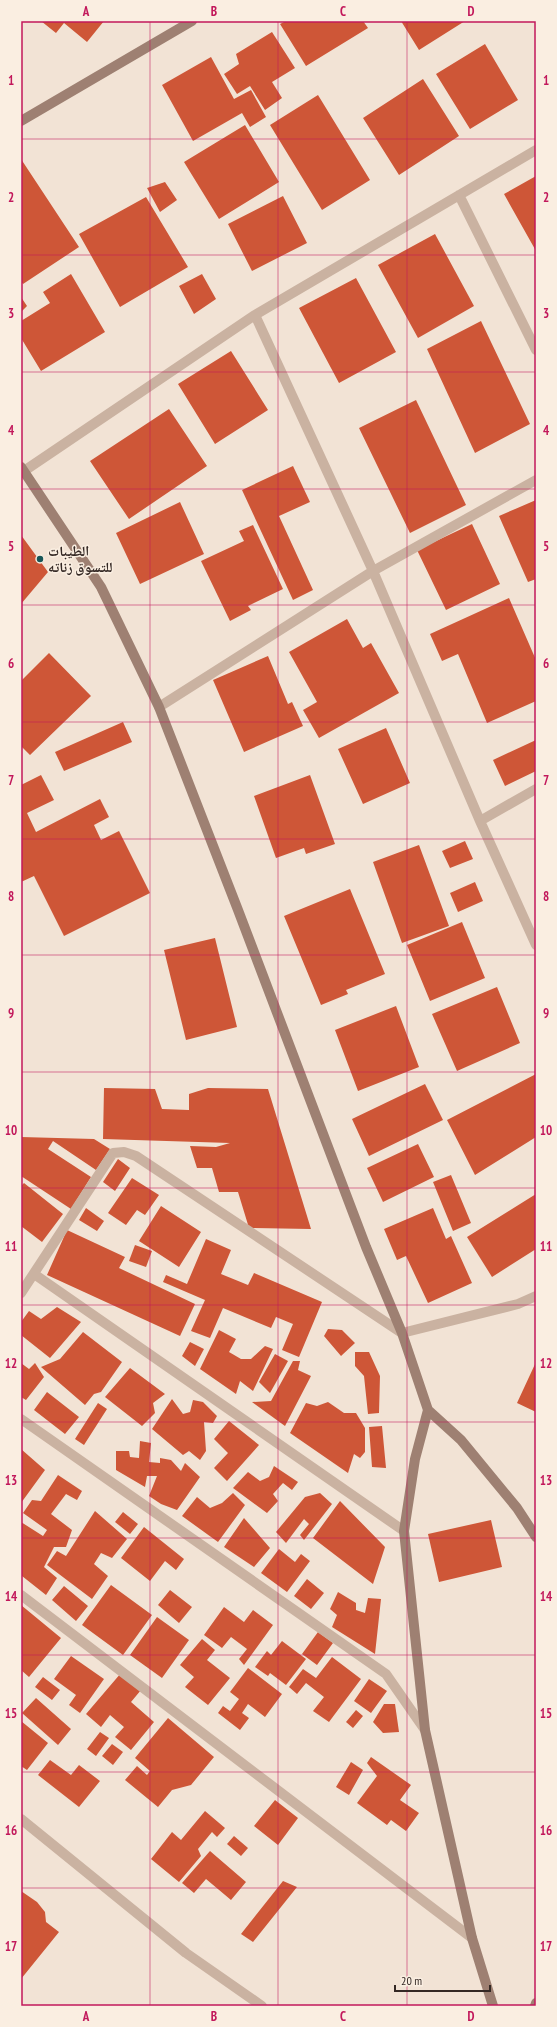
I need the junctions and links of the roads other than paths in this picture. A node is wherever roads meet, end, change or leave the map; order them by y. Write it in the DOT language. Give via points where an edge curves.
graph roads {
  1 [pos="192,21"];
  2 [pos="21,121"];
  3 [pos="536,150"];
  4 [pos="459,195"];
  5 [pos="255,315"];
  6 [pos="536,350"];
  7 [pos="23,469"];
  8 [pos="536,480"];
  9 [pos="373,570"];
  10 [pos="159,707"];
  11 [pos="536,789"];
  12 [pos="480,821"];
  13 [pos="536,945"];
  14 [pos="34,1274"];
  15 [pos="21,1293"];
  16 [pos="536,1296"];
  17 [pos="402,1334"];
  18 [pos="428,1410"];
  19 [pos="21,1419"];
  20 [pos="404,1531"];
  21 [pos="536,1537"];
  22 [pos="21,1595"];
  23 [pos="425,1730"];
  24 [pos="21,1819"];
  25 [pos="472,1938"];
  26 [pos="536,2003"];
  27 [pos="262,2006"];
  28 [pos="493,2006"];
  29 [pos="535,2006"];
  1 -- 2 [label="street"];
  3 -- 4 [label="street"];
  4 -- 5 [label="street"];
  4 -- 6 [label="street"];
  5 -- 7 [label="street"];
  5 -- 9 [label="street"];
  7 -- 10 [label="street" via="101,587"];
  8 -- 9 [label="street"];
  9 -- 10 [label="street"];
  9 -- 12 [label="street"];
  10 -- 17 [label="street" via="366,1247"];
  11 -- 12 [label="street"];
  12 -- 13 [label="street"];
  14 -- 15 [label="street"];
  14 -- 17 [label="street" via="113,1153 124,1152 136,1156"];
  14 -- 20 [label="street"];
  16 -- 17 [label="street" via="518,1304"];
  17 -- 18 [label="street"];
  18 -- 20 [label="street" via="415,1459"];
  18 -- 21 [label="street" via="461,1440 517,1508"];
  19 -- 23 [label="street" via="386,1674"];
  20 -- 23 [label="street"];
  22 -- 25 [label="street"];
  23 -- 25 [label="street"];
  24 -- 27 [label="street" via="186,1953"];
  25 -- 28 [label="street"];
  26 -- 29 [label="street"];
}
